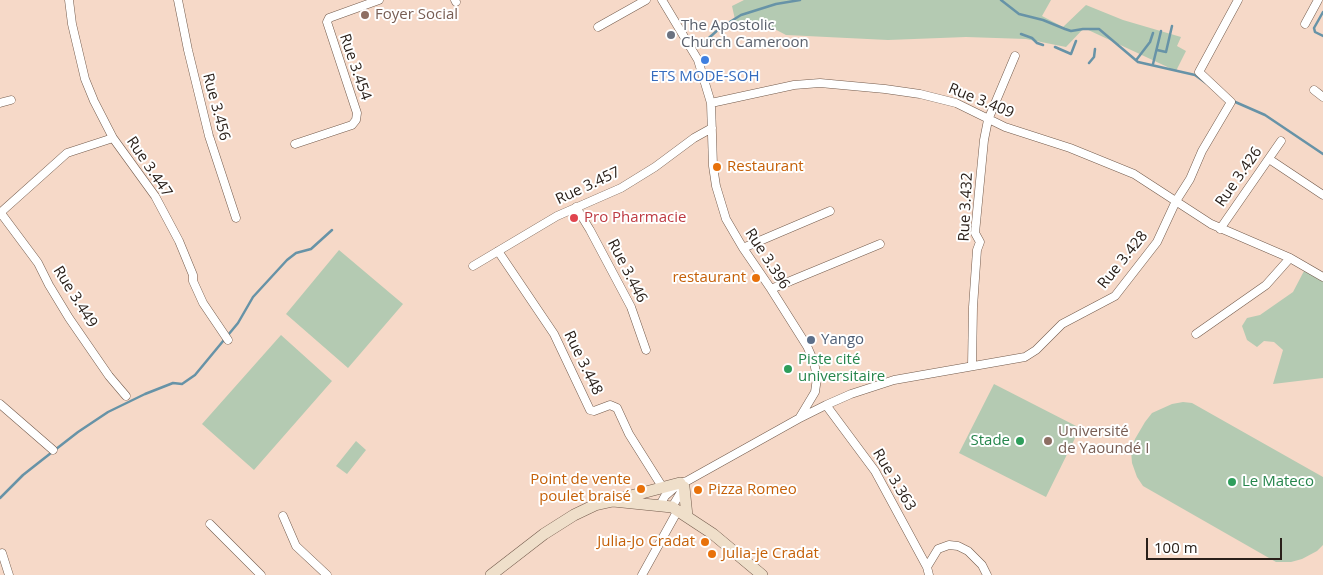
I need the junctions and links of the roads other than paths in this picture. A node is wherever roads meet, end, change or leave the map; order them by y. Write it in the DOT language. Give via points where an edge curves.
graph roads {
  1 [pos="69,0"];
  2 [pos="178,0"];
  3 [pos="379,0"];
  4 [pos="646,0"];
  5 [pos="662,0"];
  6 [pos="1238,0"];
  7 [pos="1318,0"];
  8 [pos="1304,24"];
  9 [pos="598,27"];
  10 [pos="1015,56"];
  11 [pos="1314,90"];
  12 [pos="1323,97"];
  13 [pos="11,100"];
  14 [pos="0,103"];
  15 [pos="711,103"];
  16 [pos="988,120"];
  17 [pos="712,128"];
  18 [pos="113,138"];
  19 [pos="1281,141"];
  20 [pos="295,144"];
  21 [pos="1269,159"];
  22 [pos="1323,195"];
  23 [pos="1176,201"];
  24 [pos="576,207"];
  25 [pos="830,211"];
  26 [pos="0,212"];
  27 [pos="236,218"];
  28 [pos="1220,228"];
  29 [pos="880,244"];
  30 [pos="742,248"];
  31 [pos="498,251"];
  32 [pos="1290,258"];
  33 [pos="473,266"];
  34 [pos="1323,276"];
  35 [pos="771,289"];
  36 [pos="1196,334"];
  37 [pos="228,340"];
  38 [pos="646,350"];
  39 [pos="972,366"];
  40 [pos="126,396"];
  41 [pos="0,404"];
  42 [pos="826,405"];
  43 [pos="798,418"];
  44 [pos="53,450"];
  45 [pos="684,484"];
  46 [pos="663,488"];
  47 [pos="613,501"];
  48 [pos="660,505"];
  49 [pos="679,511"];
  50 [pos="282,516"];
  51 [pos="210,524"];
  52 [pos="2,553"];
  53 [pos="928,571"];
  54 [pos="9,575"];
  55 [pos="261,575"];
  56 [pos="327,575"];
  57 [pos="491,575"];
  58 [pos="642,575"];
  59 [pos="762,575"];
  60 [pos="987,575"];
  1 -- 18 [label="street, Rue 3.447" via="85,79"];
  2 -- 27 [label="street, Rue 3.456" via="209,136"];
  3 -- 20 [label="street, Rue 3.454" via="329,18 327,22 357,113 356,120 352,125"];
  4 -- 9 [label="street"];
  5 -- 15 [label="street" via="698,60"];
  6 -- 23 [label="street, Rue 3.428" via="1199,72 1231,102"];
  7 -- 8 [label="street"];
  10 -- 16 [label="street, Rue 3.432"];
  11 -- 12 [label="street"];
  13 -- 14 [label="street"];
  15 -- 16 [label="street, Rue 3.409" via="794,85 820,84 920,94 956,103"];
  15 -- 17 [label="street, Rue 3.396"];
  16 -- 23 [label="street, Rue 3.409" via="1134,174"];
  16 -- 39 [label="street, Rue 3.432" via="975,233 980,242 973,307"];
  17 -- 24 [label="street, Rue 3.457" via="621,188"];
  17 -- 30 [label="street, Rue 3.396" via="716,186 726,219"];
  18 -- 26 [label="street" via="67,153"];
  18 -- 37 [label="street, Rue 3.447" via="155,196 179,241 203,303"];
  19 -- 21 [label="street, Rue 3.426"];
  21 -- 22 [label="street"];
  21 -- 28 [label="street, Rue 3.426"];
  23 -- 28 [label="street, Rue 3.409"];
  23 -- 39 [label="street, Rue 3.428" via="1157,242 1115,296 1062,324 1026,357"];
  24 -- 31 [label="street, Rue 3.457"];
  24 -- 38 [label="street, Rue 3.446" via="630,307"];
  25 -- 30 [label="street"];
  26 -- 40 [label="street, Rue 3.449" via="38,263 64,310 109,376"];
  28 -- 32 [label="street, Rue 3.409"];
  29 -- 35 [label="street"];
  30 -- 35 [label="street, Rue 3.396"];
  31 -- 33 [label="street, Rue 3.457"];
  31 -- 46 [label="street, Rue 3.448" via="554,334 590,410 610,405 617,408 637,448"];
  32 -- 34 [label="street, Rue 3.409"];
  32 -- 36 [label="street" via="1266,285"];
  35 -- 43 [label="street, Rue 3.396" via="814,362 815,392"];
  39 -- 42 [label="street, Rue 3.428" via="894,380"];
  41 -- 44 [label="street"];
  42 -- 43 [label="street, Rue 3.428"];
  42 -- 53 [label="street, Rue 3.363" via="875,472"];
  43 -- 45 [label="street, Rue 3.428"];
  45 -- 46 [label="main road"];
  45 -- 48 [label="street" via="665,496"];
  45 -- 49 [label="main road"];
  45 -- 49 [label="street"];
  46 -- 47 [label="main road"];
  47 -- 48 [label="main road"];
  47 -- 57 [label="main road" via="574,515"];
  48 -- 49 [label="main road"];
  49 -- 58 [label="street"];
  49 -- 59 [label="main road" via="714,534"];
  50 -- 56 [label="street" via="296,546"];
  51 -- 55 [label="street"];
  52 -- 54 [label="street"];
  53 -- 60 [label="street" via="938,548 949,545 968,551"];
}
